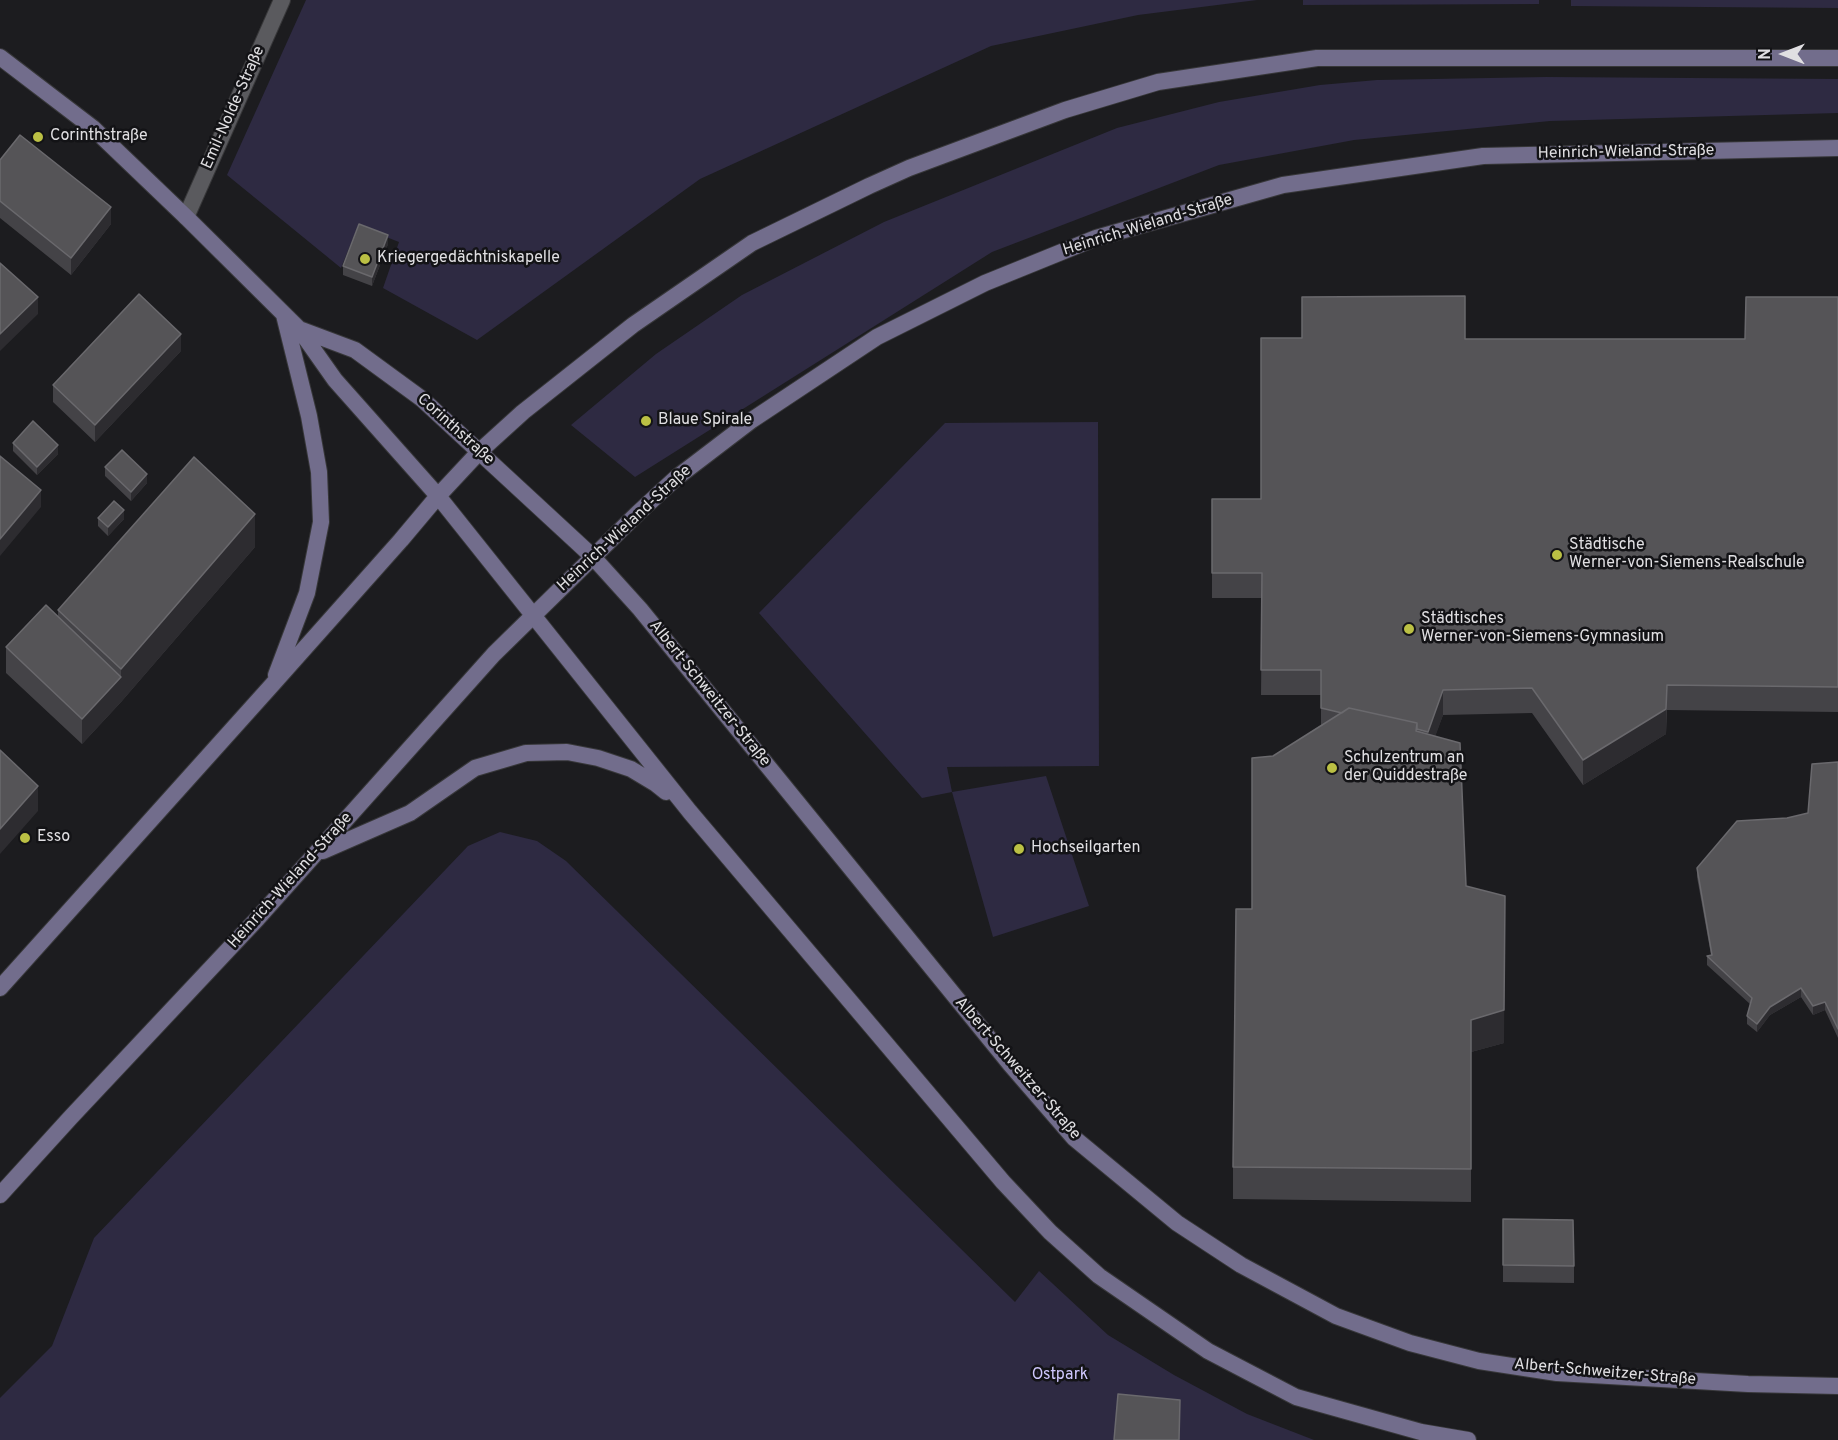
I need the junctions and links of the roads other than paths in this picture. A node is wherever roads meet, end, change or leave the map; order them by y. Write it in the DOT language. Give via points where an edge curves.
graph roads {
  1 [pos="282,0"];
  2 [pos="0,57"];
  3 [pos="1838,58"];
  4 [pos="1838,148"];
  5 [pos="186,217"];
  6 [pos="284,315"];
  7 [pos="299,329"];
  8 [pos="480,451"];
  9 [pos="438,496"];
  10 [pos="593,557"];
  11 [pos="534,615"];
  12 [pos="272,685"];
  13 [pos="690,812"];
  14 [pos="317,853"];
  15 [pos="0,988"];
  16 [pos="0,1196"];
  17 [pos="1838,1386"];
  18 [pos="1468,1440"];
  1 -- 5 [label="street, Emil-Nolde-Straße"];
  2 -- 5 [label="main road, Corinthstraße" via="93,128"];
  3 -- 8 [label="main road" via="1317,58 1158,82 1065,110 909,168 752,243 633,325"];
  4 -- 10 [label="main road, Heinrich-Wieland-Straße" via="1483,156 1282,185 1096,238 985,283 877,337 752,420 676,478"];
  5 -- 6 [label="main road, Corinthstraße"];
  6 -- 7 [label="main road, Corinthstraße"];
  6 -- 12 [label="main road" via="309,416 319,472 321,522 307,593"];
  7 -- 8 [label="main road, Corinthstraße" via="355,350 422,399"];
  7 -- 9 [label="main road, Corinthstraße" via="335,380"];
  8 -- 9 [label="main road"];
  8 -- 10 [label="main road, Corinthstraße"];
  9 -- 11 [label="main road"];
  9 -- 12 [label="main road"];
  10 -- 11 [label="main road, Heinrich-Wieland-Straße"];
  10 -- 17 [label="main road, Albert-Schweitzer-Straße" via="640,609 1074,1138 1186,1229 1241,1265 1336,1316 1410,1343 1479,1361 1557,1373"];
  11 -- 13 [label="main road"];
  11 -- 14 [label="main road, Heinrich-Wieland-Straße" via="481,668"];
  12 -- 15 [label="main road"];
  13 -- 14 [label="main road" via="631,769 567,752 526,753 475,768 410,813"];
  13 -- 18 [label="main road" via="1003,1182 1099,1276 1208,1351 1296,1397 1421,1432"];
  14 -- 16 [label="main road, Heinrich-Wieland-Straße"];
}
